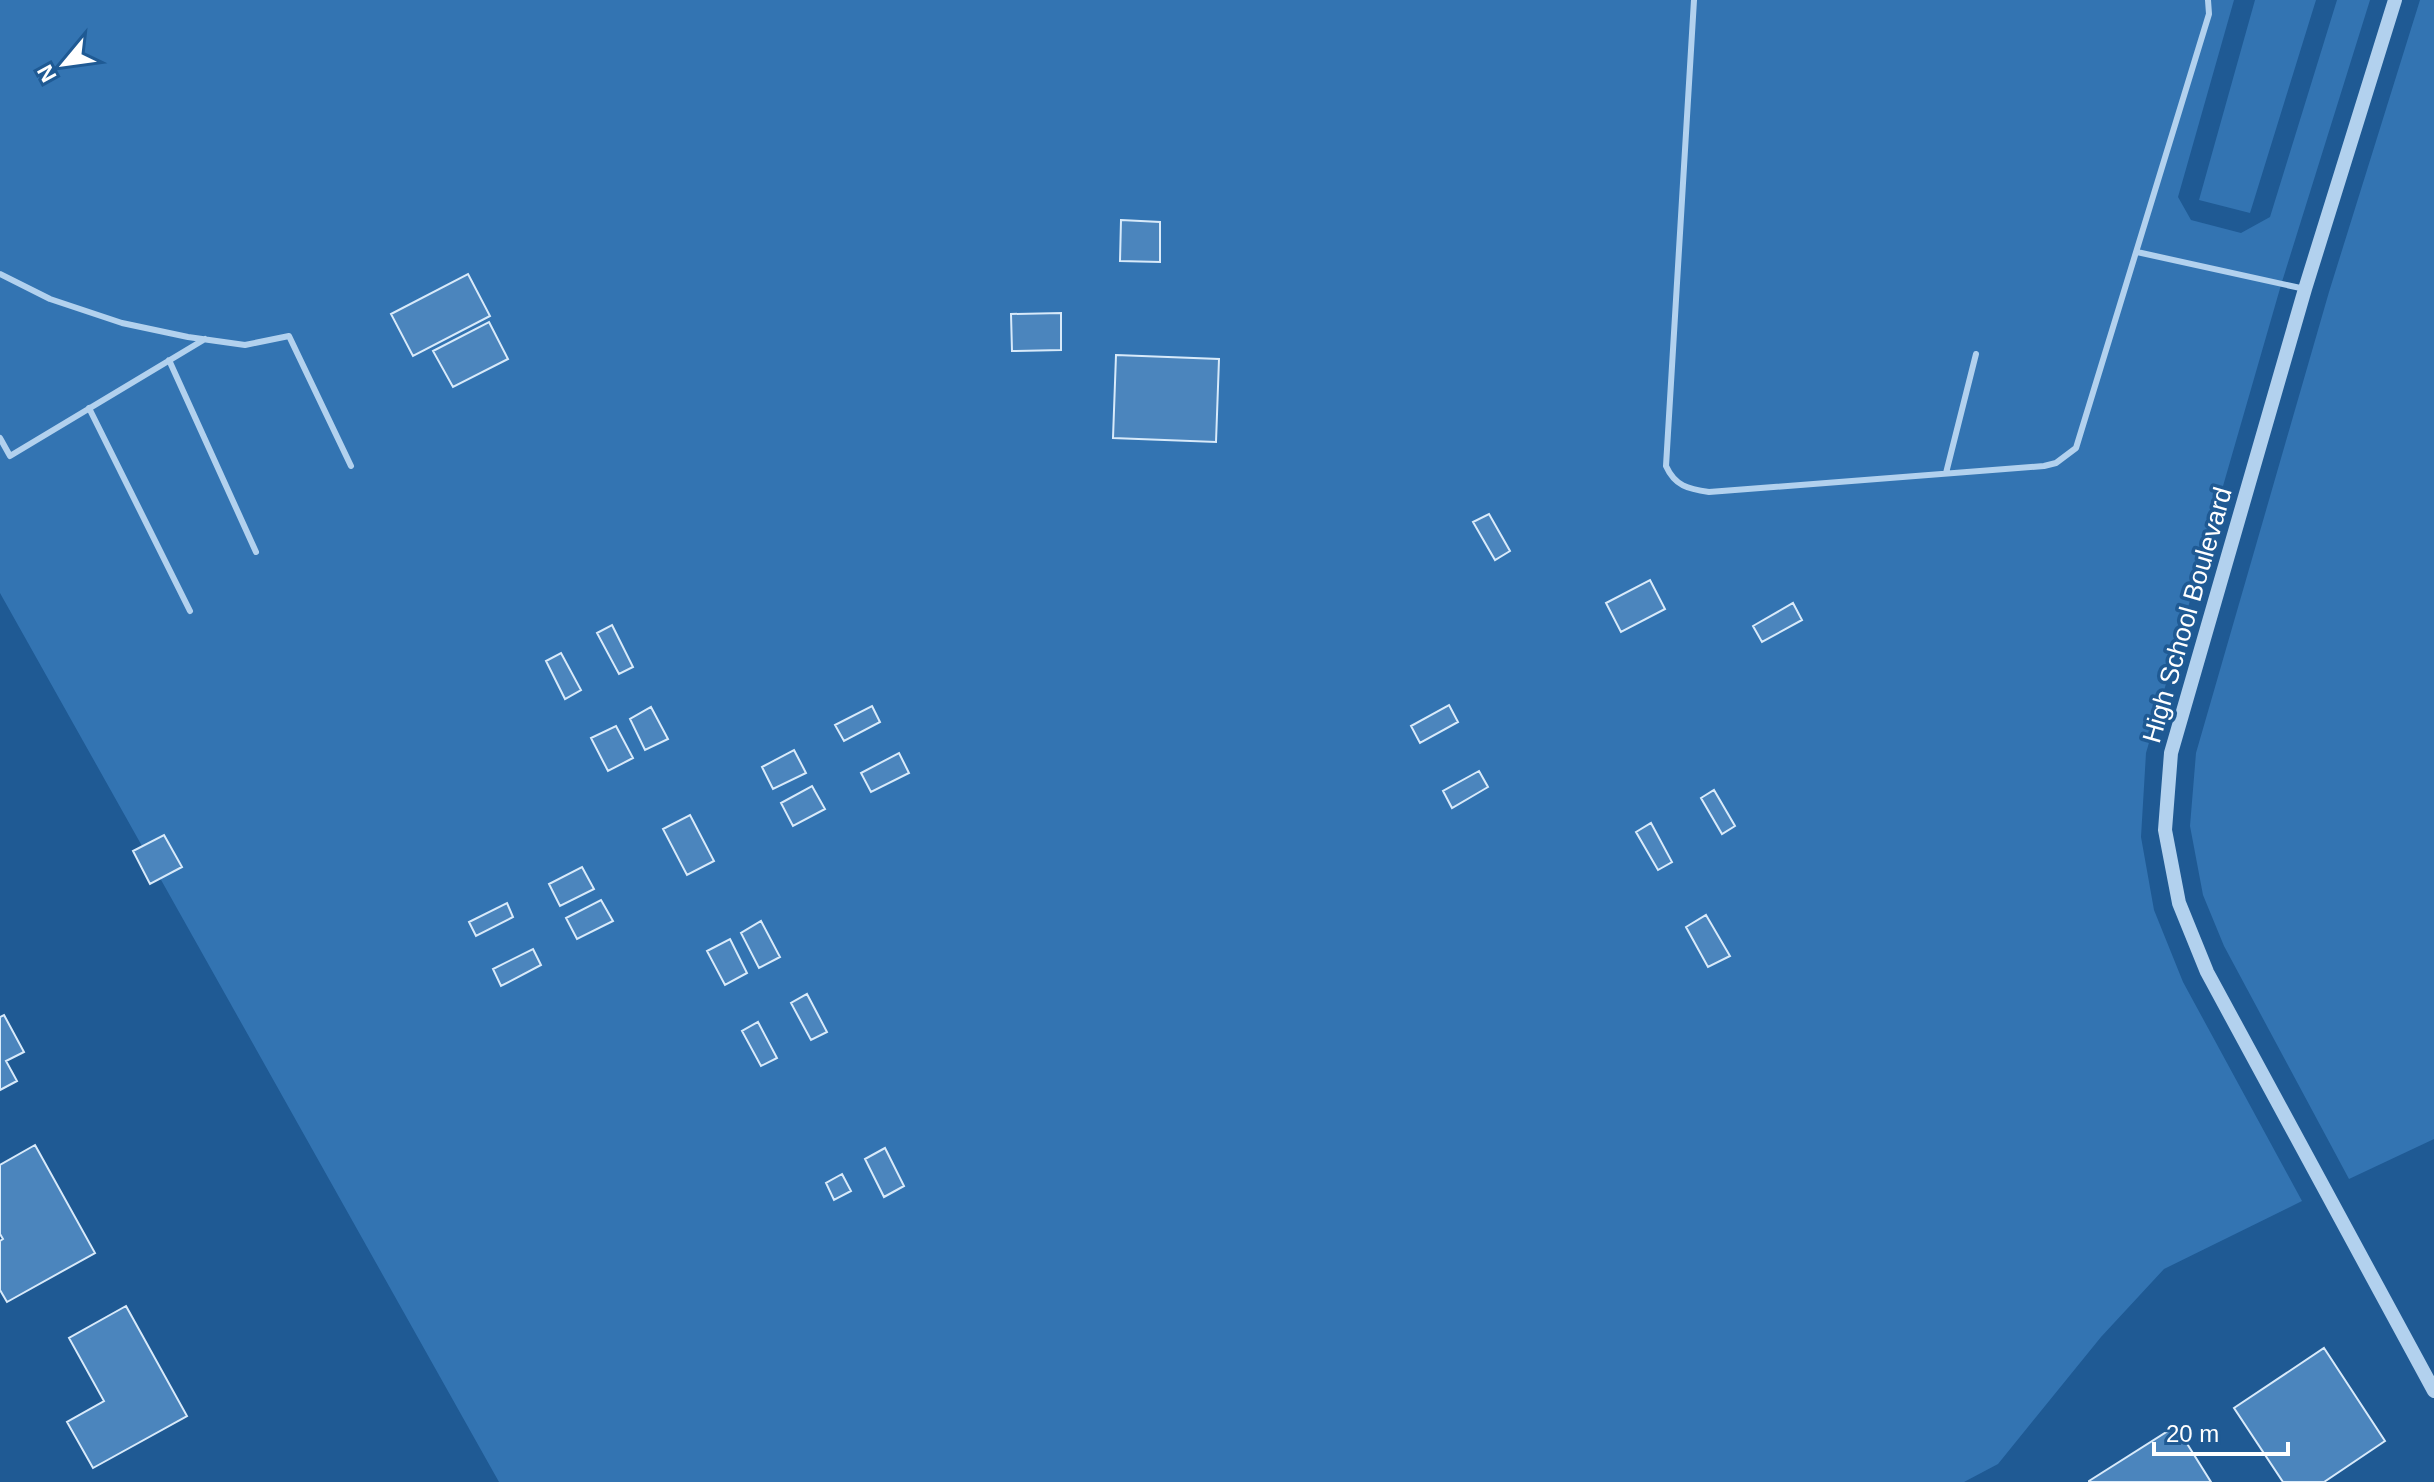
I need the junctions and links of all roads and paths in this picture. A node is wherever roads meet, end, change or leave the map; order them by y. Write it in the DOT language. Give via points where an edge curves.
graph roads {
  1 [pos="1694,0"];
  2 [pos="2208,0"];
  3 [pos="2395,0"];
  4 [pos="2137,252"];
  5 [pos="0,274"];
  6 [pos="2305,289"];
  7 [pos="205,339"];
  8 [pos="1976,354"];
  9 [pos="169,360"];
  10 [pos="89,408"];
  11 [pos="0,438"];
  12 [pos="351,466"];
  13 [pos="1946,473"];
  14 [pos="256,552"];
  15 [pos="190,611"];
  16 [pos="2434,1391"];
  1 -- 13 [label="lane" via="1666,466 1671,478 1709,492"];
  2 -- 4 [label="lane" via="2209,14"];
  3 -- 6 [label="street, High School Boulevard"];
  4 -- 6 [label="lane"];
  4 -- 13 [label="lane" via="2076,448 2044,466"];
  5 -- 7 [label="lane" via="50,299 122,323"];
  6 -- 16 [label="street, High School Boulevard" via="2171,753 2165,830 2179,903 2207,972"];
  7 -- 9 [label="lane"];
  7 -- 12 [label="lane" via="245,345 289,336"];
  8 -- 13 [label="lane"];
  9 -- 10 [label="lane"];
  9 -- 14 [label="lane"];
  10 -- 11 [label="lane" via="10,456"];
  10 -- 15 [label="lane"];
}
